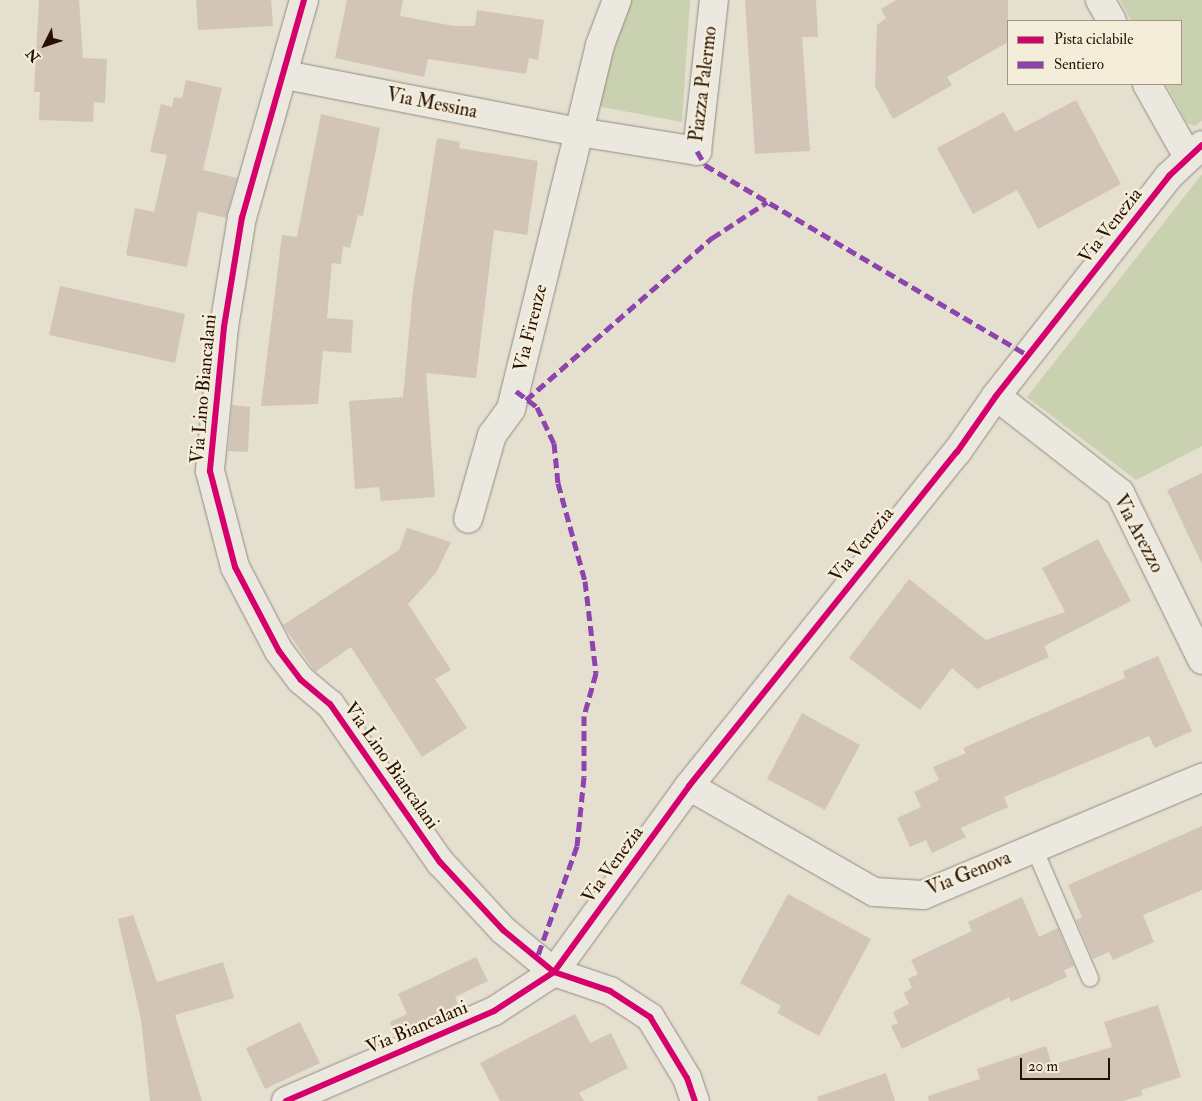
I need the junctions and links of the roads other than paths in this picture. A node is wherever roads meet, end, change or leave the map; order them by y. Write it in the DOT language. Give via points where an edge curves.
graph roads {
  1 [pos="304,0"];
  2 [pos="617,0"];
  3 [pos="714,0"];
  4 [pos="1100,0"];
  5 [pos="1111,20"];
  6 [pos="285,75"];
  7 [pos="1147,85"];
  8 [pos="579,132"];
  9 [pos="1195,151"];
  10 [pos="996,396"];
  11 [pos="468,519"];
  12 [pos="1202,660"];
  13 [pos="1202,778"];
  14 [pos="689,786"];
  15 [pos="1034,848"];
  16 [pos="554,972"];
  17 [pos="1090,978"];
  18 [pos="286,1101"];
  19 [pos="695,1101"];
  1 -- 6 [label="street, Via Lino Biancalani"];
  2 -- 8 [label="street" via="600,45"];
  3 -- 8 [label="street, Piazza Palermo" via="697,151"];
  4 -- 5 [label="street"];
  6 -- 8 [label="street, Via Messina"];
  6 -- 16 [label="street, Via Lino Biancalani" via="242,217 224,327 210,470 235,567 279,650 301,680 330,704 440,862 503,930"];
  7 -- 9 [label="street"];
  8 -- 11 [label="street, Via Firenze" via="511,409 492,435"];
  9 -- 10 [label="street, Via Venezia"];
  10 -- 12 [label="street, Via Arezzo" via="1120,494"];
  10 -- 14 [label="street, Via Venezia" via="957,452"];
  13 -- 15 [label="street, Via Genova"];
  14 -- 15 [label="street, Via Genova" via="874,892 923,894"];
  14 -- 16 [label="street, Via Venezia"];
  15 -- 17 [label="lane"];
  16 -- 18 [label="street, Via Biancalani" via="494,1011"];
  16 -- 19 [label="street" via="610,991 650,1017 687,1078"];
}
